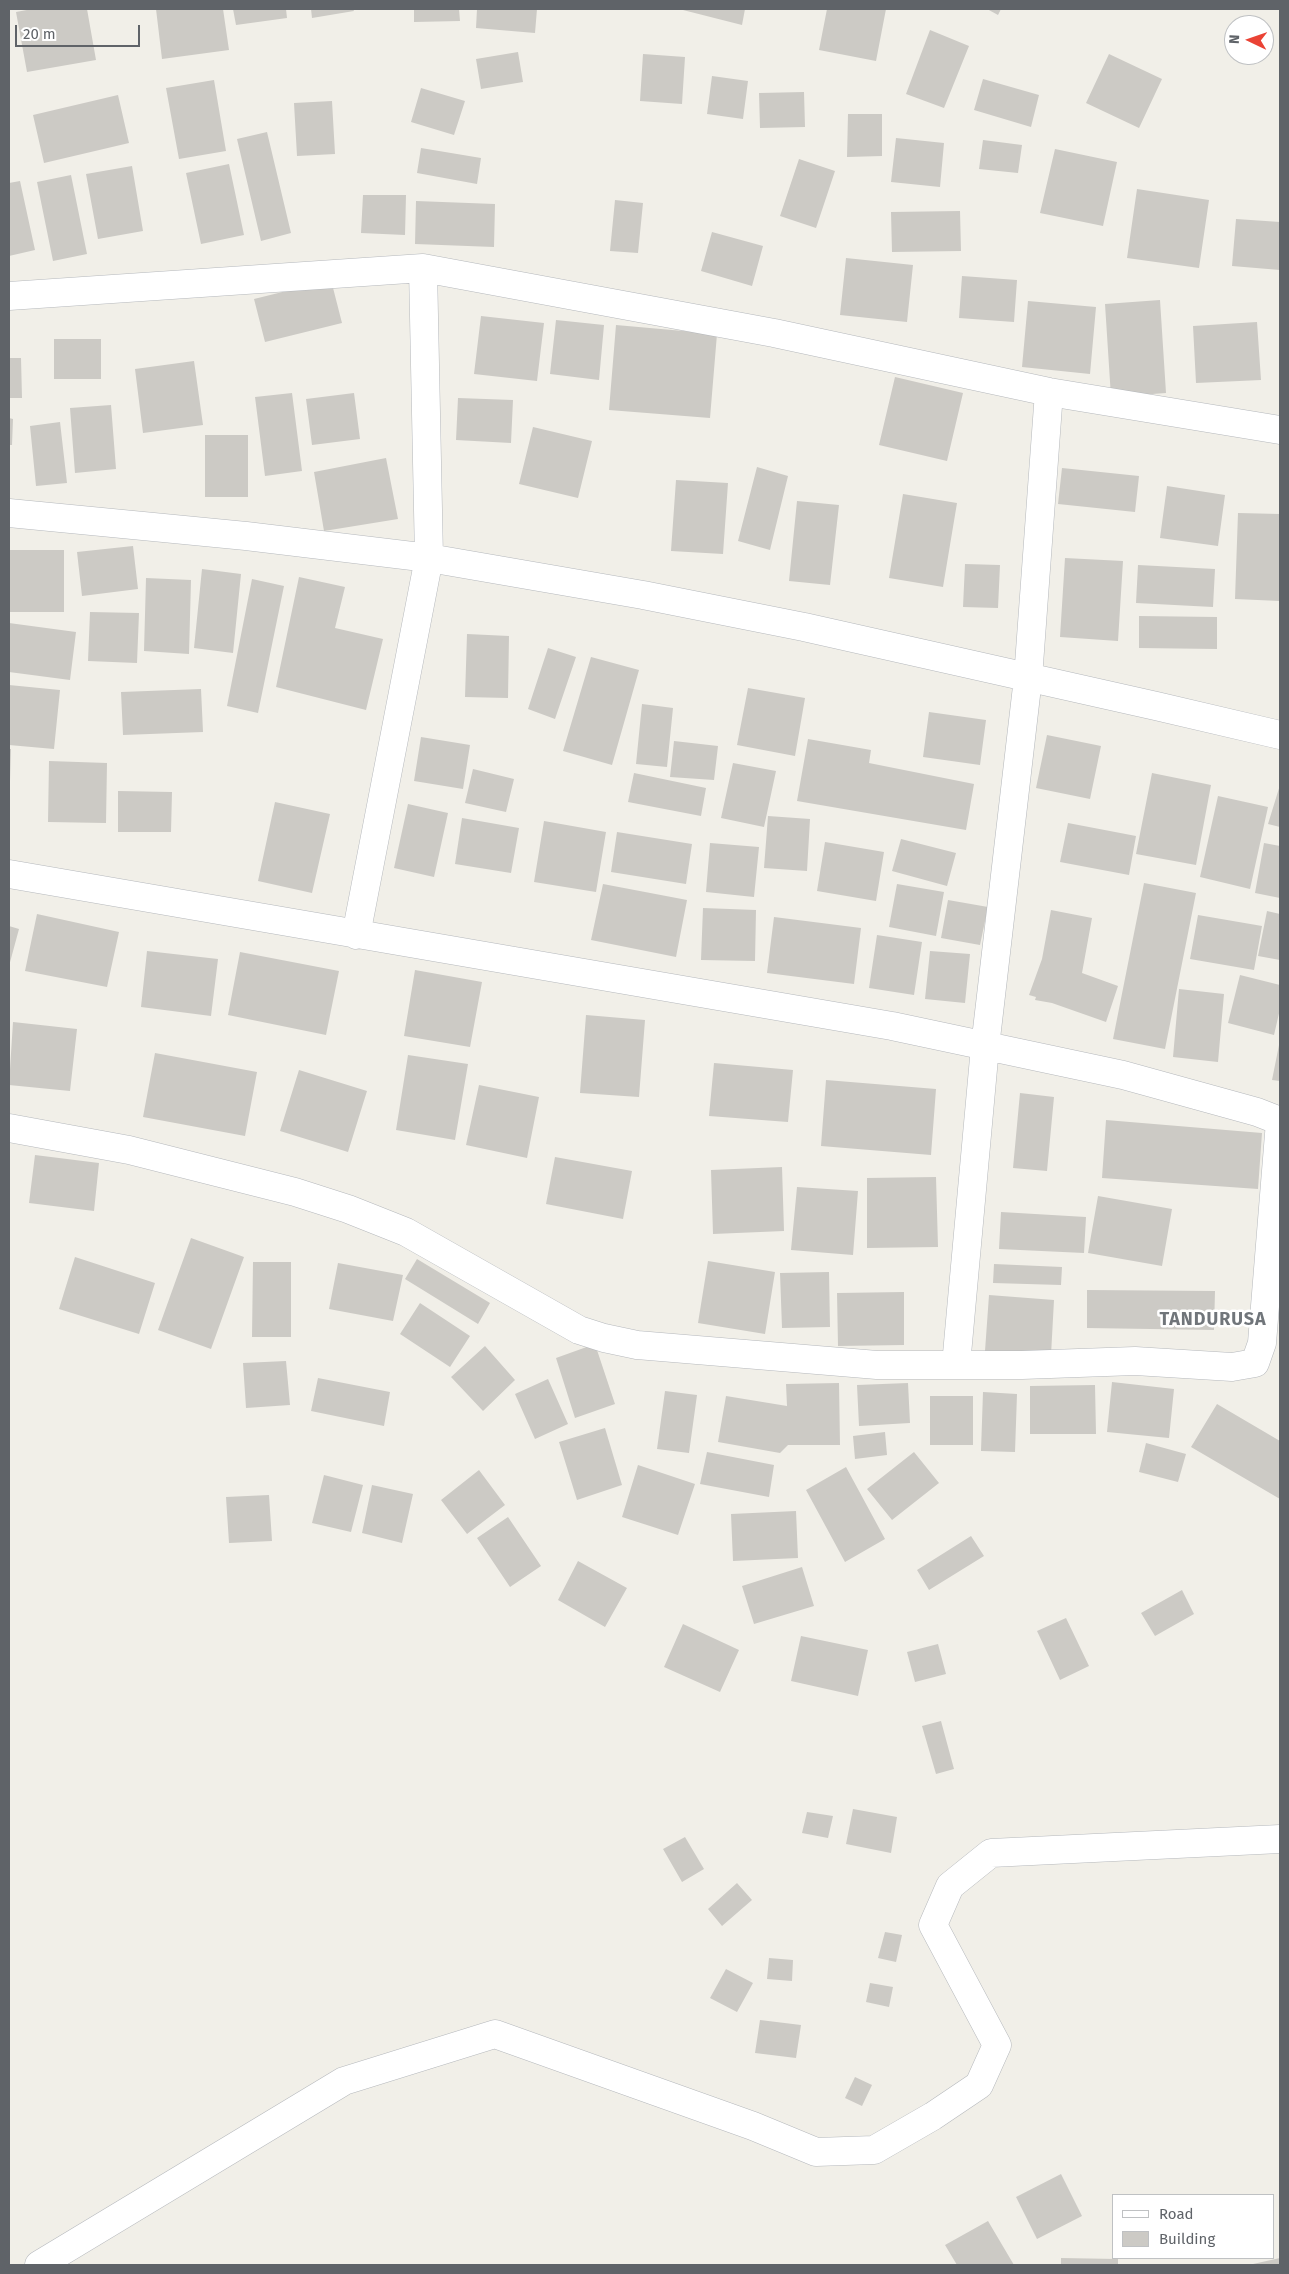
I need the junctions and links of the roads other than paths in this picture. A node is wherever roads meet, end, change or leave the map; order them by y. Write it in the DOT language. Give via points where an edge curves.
graph roads {
  1 [pos="423,268"];
  2 [pos="9,296"];
  3 [pos="1049,392"];
  4 [pos="1280,430"];
  5 [pos="9,513"];
  6 [pos="429,558"];
  7 [pos="1028,678"];
  8 [pos="1280,735"];
  9 [pos="9,874"];
  10 [pos="356,934"];
  11 [pos="985,1047"];
  12 [pos="1280,1122"];
  13 [pos="9,1128"];
  14 [pos="956,1365"];
  15 [pos="1280,1839"];
  16 [pos="39,2265"];
  1 -- 2 [label="street"];
  1 -- 3 [label="street" via="774,334"];
  1 -- 6 [label="street"];
  3 -- 4 [label="street"];
  3 -- 7 [label="street"];
  5 -- 6 [label="street"];
  6 -- 7 [label="street" via="804,627"];
  6 -- 10 [label="street"];
  7 -- 8 [label="street"];
  7 -- 11 [label="street"];
  9 -- 10 [label="street"];
  10 -- 11 [label="street" via="892,1026"];
  11 -- 12 [label="street" via="1123,1075 1257,1112"];
  11 -- 14 [label="street"];
  12 -- 14 [label="street" via="1262,1343 1254,1363 1232,1367 1135,1362"];
  13 -- 14 [label="street" via="129,1150 295,1192 348,1209 406,1232 579,1330 604,1338 637,1345 877,1365"];
  15 -- 16 [label="street" via="991,1853 950,1886 933,1924 997,2045 979,2085 874,2150 816,2152 753,2126 495,2034 344,2081"];
}
